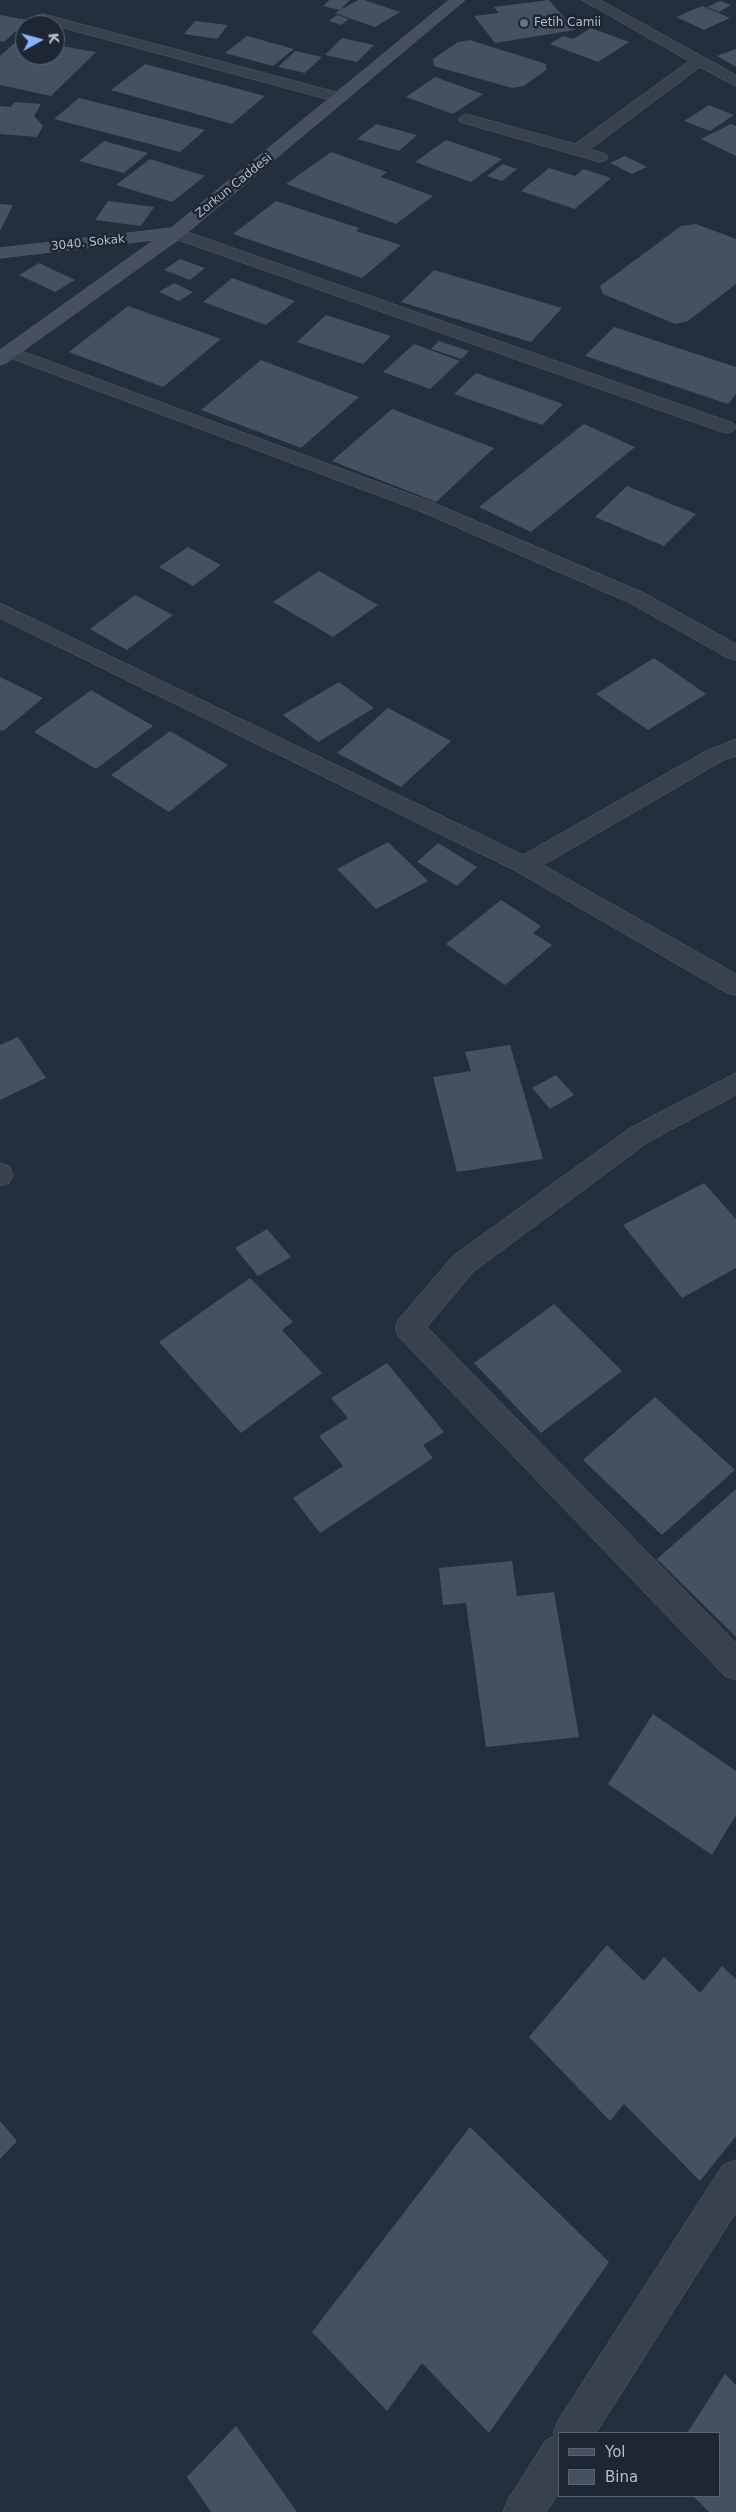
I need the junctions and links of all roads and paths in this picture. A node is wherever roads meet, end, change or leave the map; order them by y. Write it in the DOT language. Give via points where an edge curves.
graph roads {
  1 [pos="458,0"];
  2 [pos="589,0"];
  3 [pos="65,24"];
  4 [pos="699,61"];
  5 [pos="736,82"];
  6 [pos="341,98"];
  7 [pos="466,119"];
  8 [pos="578,150"];
  9 [pos="600,157"];
  10 [pos="176,233"];
  11 [pos="0,253"];
  12 [pos="6,356"];
  13 [pos="726,427"];
  14 [pos="0,610"];
  15 [pos="736,653"];
  16 [pos="736,747"];
  17 [pos="524,865"];
  18 [pos="736,986"];
  19 [pos="736,1083"];
  20 [pos="736,1665"];
  21 [pos="736,2178"];
  22 [pos="574,2432"];
  23 [pos="558,2457"];
  24 [pos="522,2512"];
  1 -- 6 [label="street, Zorkun Caddesi"];
  2 -- 4 [label="street"];
  3 -- 6 [label="street"];
  4 -- 5 [label="street"];
  4 -- 8 [label="street"];
  6 -- 10 [label="street, Zorkun Caddesi"];
  7 -- 8 [label="street"];
  8 -- 9 [label="street"];
  10 -- 11 [label="street, 3040. Sokak"];
  10 -- 12 [label="street, Zorkun Caddesi"];
  10 -- 13 [label="street"];
  12 -- 15 [label="street" via="427,507 637,598"];
  14 -- 17 [label="street"];
  16 -- 17 [label="street" via="714,756"];
  17 -- 18 [label="street"];
  19 -- 20 [label="street" via="639,1135 463,1264 409,1328"];
  21 -- 22 [label="street"];
  23 -- 24 [label="street"];
}
